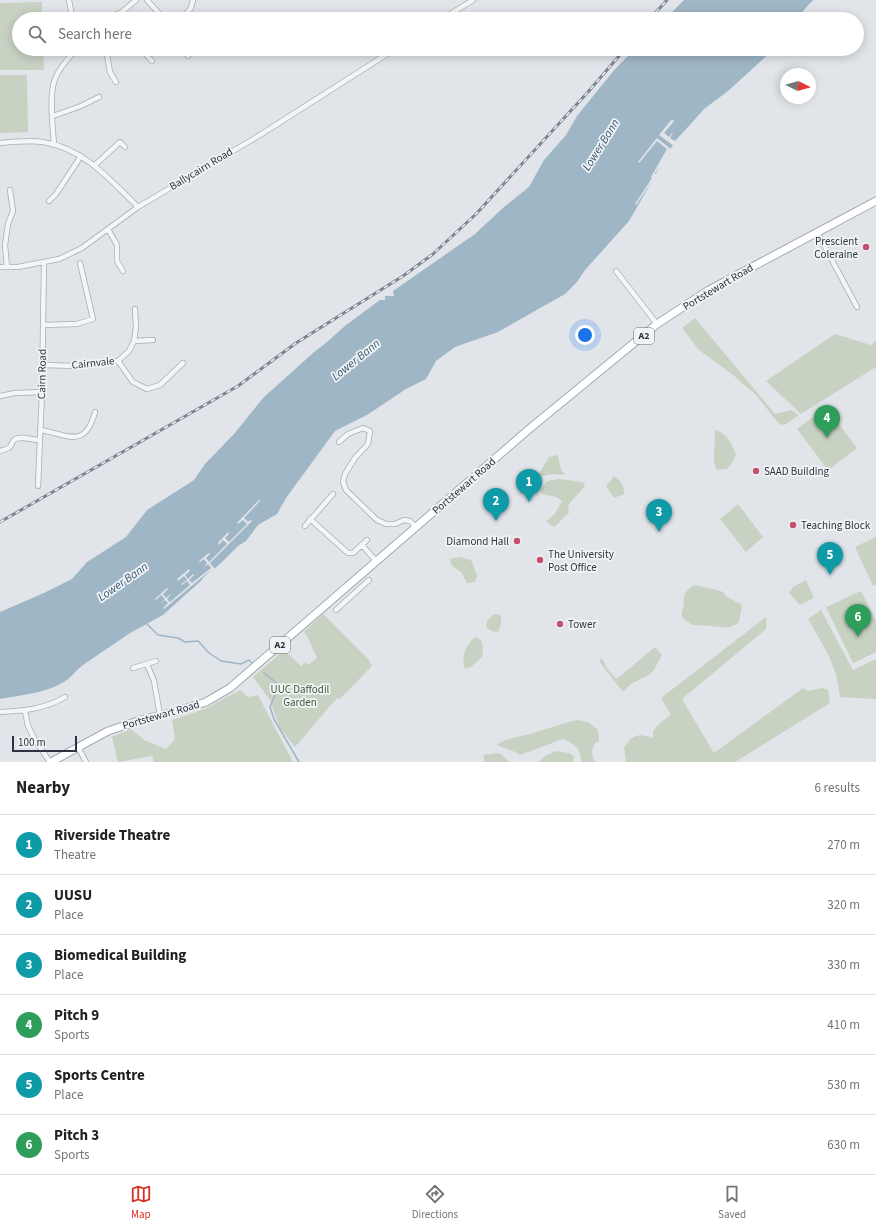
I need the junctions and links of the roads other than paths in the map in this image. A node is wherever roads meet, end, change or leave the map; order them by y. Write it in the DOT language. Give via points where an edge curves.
graph roads {
  1 [pos="69,0"];
  2 [pos="136,0"];
  3 [pos="147,0"];
  4 [pos="193,0"];
  5 [pos="472,0"];
  6 [pos="71,12"];
  7 [pos="122,12"];
  8 [pos="158,12"];
  9 [pos="188,12"];
  10 [pos="453,12"];
  11 [pos="71,56"];
  12 [pos="107,56"];
  13 [pos="148,56"];
  14 [pos="384,56"];
  15 [pos="152,61"];
  16 [pos="116,82"];
  17 [pos="99,96"];
  18 [pos="53,116"];
  19 [pos="0,143"];
  20 [pos="54,145"];
  21 [pos="125,147"];
  22 [pos="81,156"];
  23 [pos="95,165"];
  24 [pos="10,190"];
  25 [pos="49,201"];
  26 [pos="876,201"];
  27 [pos="138,207"];
  28 [pos="108,229"];
  29 [pos="817,232"];
  30 [pos="44,262"];
  31 [pos="80,263"];
  32 [pos="0,267"];
  33 [pos="7,267"];
  34 [pos="123,271"];
  35 [pos="616,271"];
  36 [pos="857,307"];
  37 [pos="135,309"];
  38 [pos="657,324"];
  39 [pos="43,325"];
  40 [pos="153,340"];
  41 [pos="134,341"];
  42 [pos="118,361"];
  43 [pos="183,364"];
  44 [pos="42,365"];
  45 [pos="42,392"];
  46 [pos="0,396"];
  47 [pos="95,412"];
  48 [pos="40,430"];
  49 [pos="39,440"];
  50 [pos="339,442"];
  51 [pos="0,451"];
  52 [pos="38,486"];
  53 [pos="333,494"];
  54 [pos="310,520"];
  55 [pos="305,526"];
  56 [pos="416,527"];
  57 [pos="367,540"];
  58 [pos="362,545"];
  59 [pos="376,561"];
  60 [pos="370,580"];
  61 [pos="336,610"];
  62 [pos="156,661"];
  63 [pos="147,664"];
  64 [pos="133,668"];
  65 [pos="65,697"];
  66 [pos="25,711"];
  67 [pos="0,712"];
  68 [pos="160,715"];
  69 [pos="78,747"];
  70 [pos="50,762"];
  71 [pos="86,762"];
  1 -- 6 [label="street"];
  2 -- 7 [label="street"];
  3 -- 8 [label="street"];
  4 -- 9 [label="street"];
  5 -- 10 [label="street"];
  11 -- 18 [label="street" via="54,82"];
  12 -- 16 [label="street" via="110,72"];
  13 -- 15 [label="street"];
  14 -- 27 [label="street, Ballycairn Road"];
  17 -- 18 [label="street" via="75,109"];
  18 -- 20 [label="street"];
  19 -- 20 [label="street" via="32,141"];
  20 -- 22 [label="street"];
  21 -- 23 [label="street" via="120,142"];
  22 -- 23 [label="street"];
  22 -- 25 [label="street"];
  23 -- 27 [label="street"];
  24 -- 33 [label="street" via="13,211 5,246"];
  26 -- 29 [label="main road, Portstewart Road / A2"];
  27 -- 28 [label="street, Ballycairn Road"];
  28 -- 30 [label="street, Ballycairn Road" via="82,248 59,259"];
  28 -- 34 [label="street" via="117,245 117,261"];
  29 -- 36 [label="street"];
  29 -- 38 [label="main road, Portstewart Road / A2" via="709,290"];
  30 -- 33 [label="street, Ballycairn Road"];
  30 -- 39 [label="street, Cairn Road"];
  31 -- 39 [label="street" via="93,320 77,324"];
  32 -- 33 [label="street, Ballycairn Road"];
  35 -- 38 [label="street"];
  37 -- 41 [label="street"];
  38 -- 56 [label="main road, Portstewart Road / A2" via="528,430"];
  39 -- 44 [label="street, Cairn Road"];
  40 -- 41 [label="street"];
  41 -- 42 [label="street, Cairnvale" via="129,351"];
  42 -- 43 [label="street" via="133,382 147,389 160,385"];
  42 -- 44 [label="street, Cairnvale" via="76,366"];
  44 -- 45 [label="street, Cairn Road"];
  45 -- 46 [label="street"];
  45 -- 48 [label="street, Cairn Road"];
  47 -- 48 [label="street" via="90,427 78,436 64,436"];
  48 -- 49 [label="street, Cairn Road"];
  49 -- 51 [label="street" via="16,439 9,448"];
  49 -- 52 [label="street, Cairn Road"];
  50 -- 56 [label="street" via="348,434 363,428 370,431 368,444 345,474 343,482 346,490 377,520 386,524 410,521"];
  53 -- 54 [label="street"];
  54 -- 55 [label="street"];
  54 -- 58 [label="street" via="347,552 353,553"];
  56 -- 59 [label="main road, Portstewart Road / A2"];
  57 -- 58 [label="street"];
  58 -- 59 [label="street"];
  59 -- 68 [label="main road, Portstewart Road / A2" via="235,685 206,702"];
  60 -- 61 [label="street"];
  62 -- 63 [label="street"];
  63 -- 64 [label="street"];
  63 -- 68 [label="street" via="154,681"];
  65 -- 66 [label="street" via="55,703"];
  66 -- 67 [label="street"];
  66 -- 70 [label="street" via="28,726"];
  68 -- 69 [label="main road, Portstewart Road / A2" via="108,731"];
  69 -- 70 [label="main road, Portstewart Road / A2"];
  69 -- 71 [label="street"];
}
